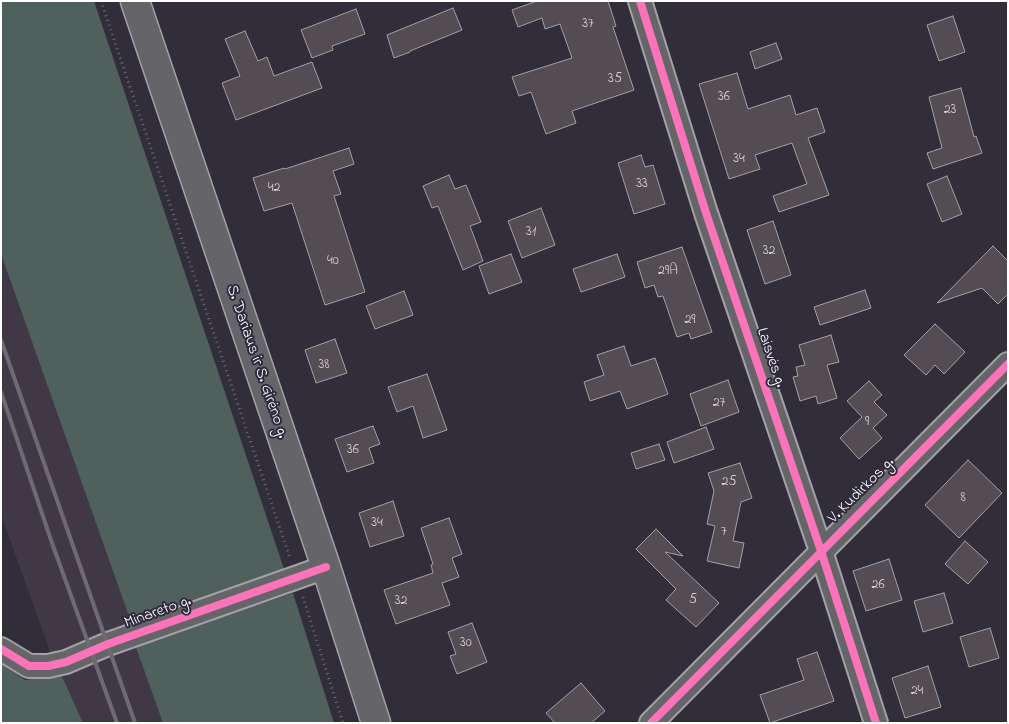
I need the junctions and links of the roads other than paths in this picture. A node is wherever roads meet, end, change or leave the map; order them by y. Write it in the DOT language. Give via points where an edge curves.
graph roads {
  1 [pos="640,1"];
  2 [pos="140,3"];
  3 [pos="1008,364"];
  4 [pos="821,551"];
  5 [pos="326,566"];
  6 [pos="1,649"];
  7 [pos="376,723"];
  8 [pos="651,723"];
  9 [pos="876,723"];
  1 -- 4 [label="street, Laisvės g." via="706,213"];
  2 -- 5 [label="main road, S. Dariaus ir S. Girėno g."];
  3 -- 4 [label="street, V. Kudirkos g."];
  4 -- 8 [label="street, V. Kudirkos g."];
  4 -- 9 [label="street, Laisvės g."];
  5 -- 6 [label="street, Minareto g." via="66,662 29,666"];
  5 -- 7 [label="main road, S. Dariaus ir S. Girėno g."];
}
